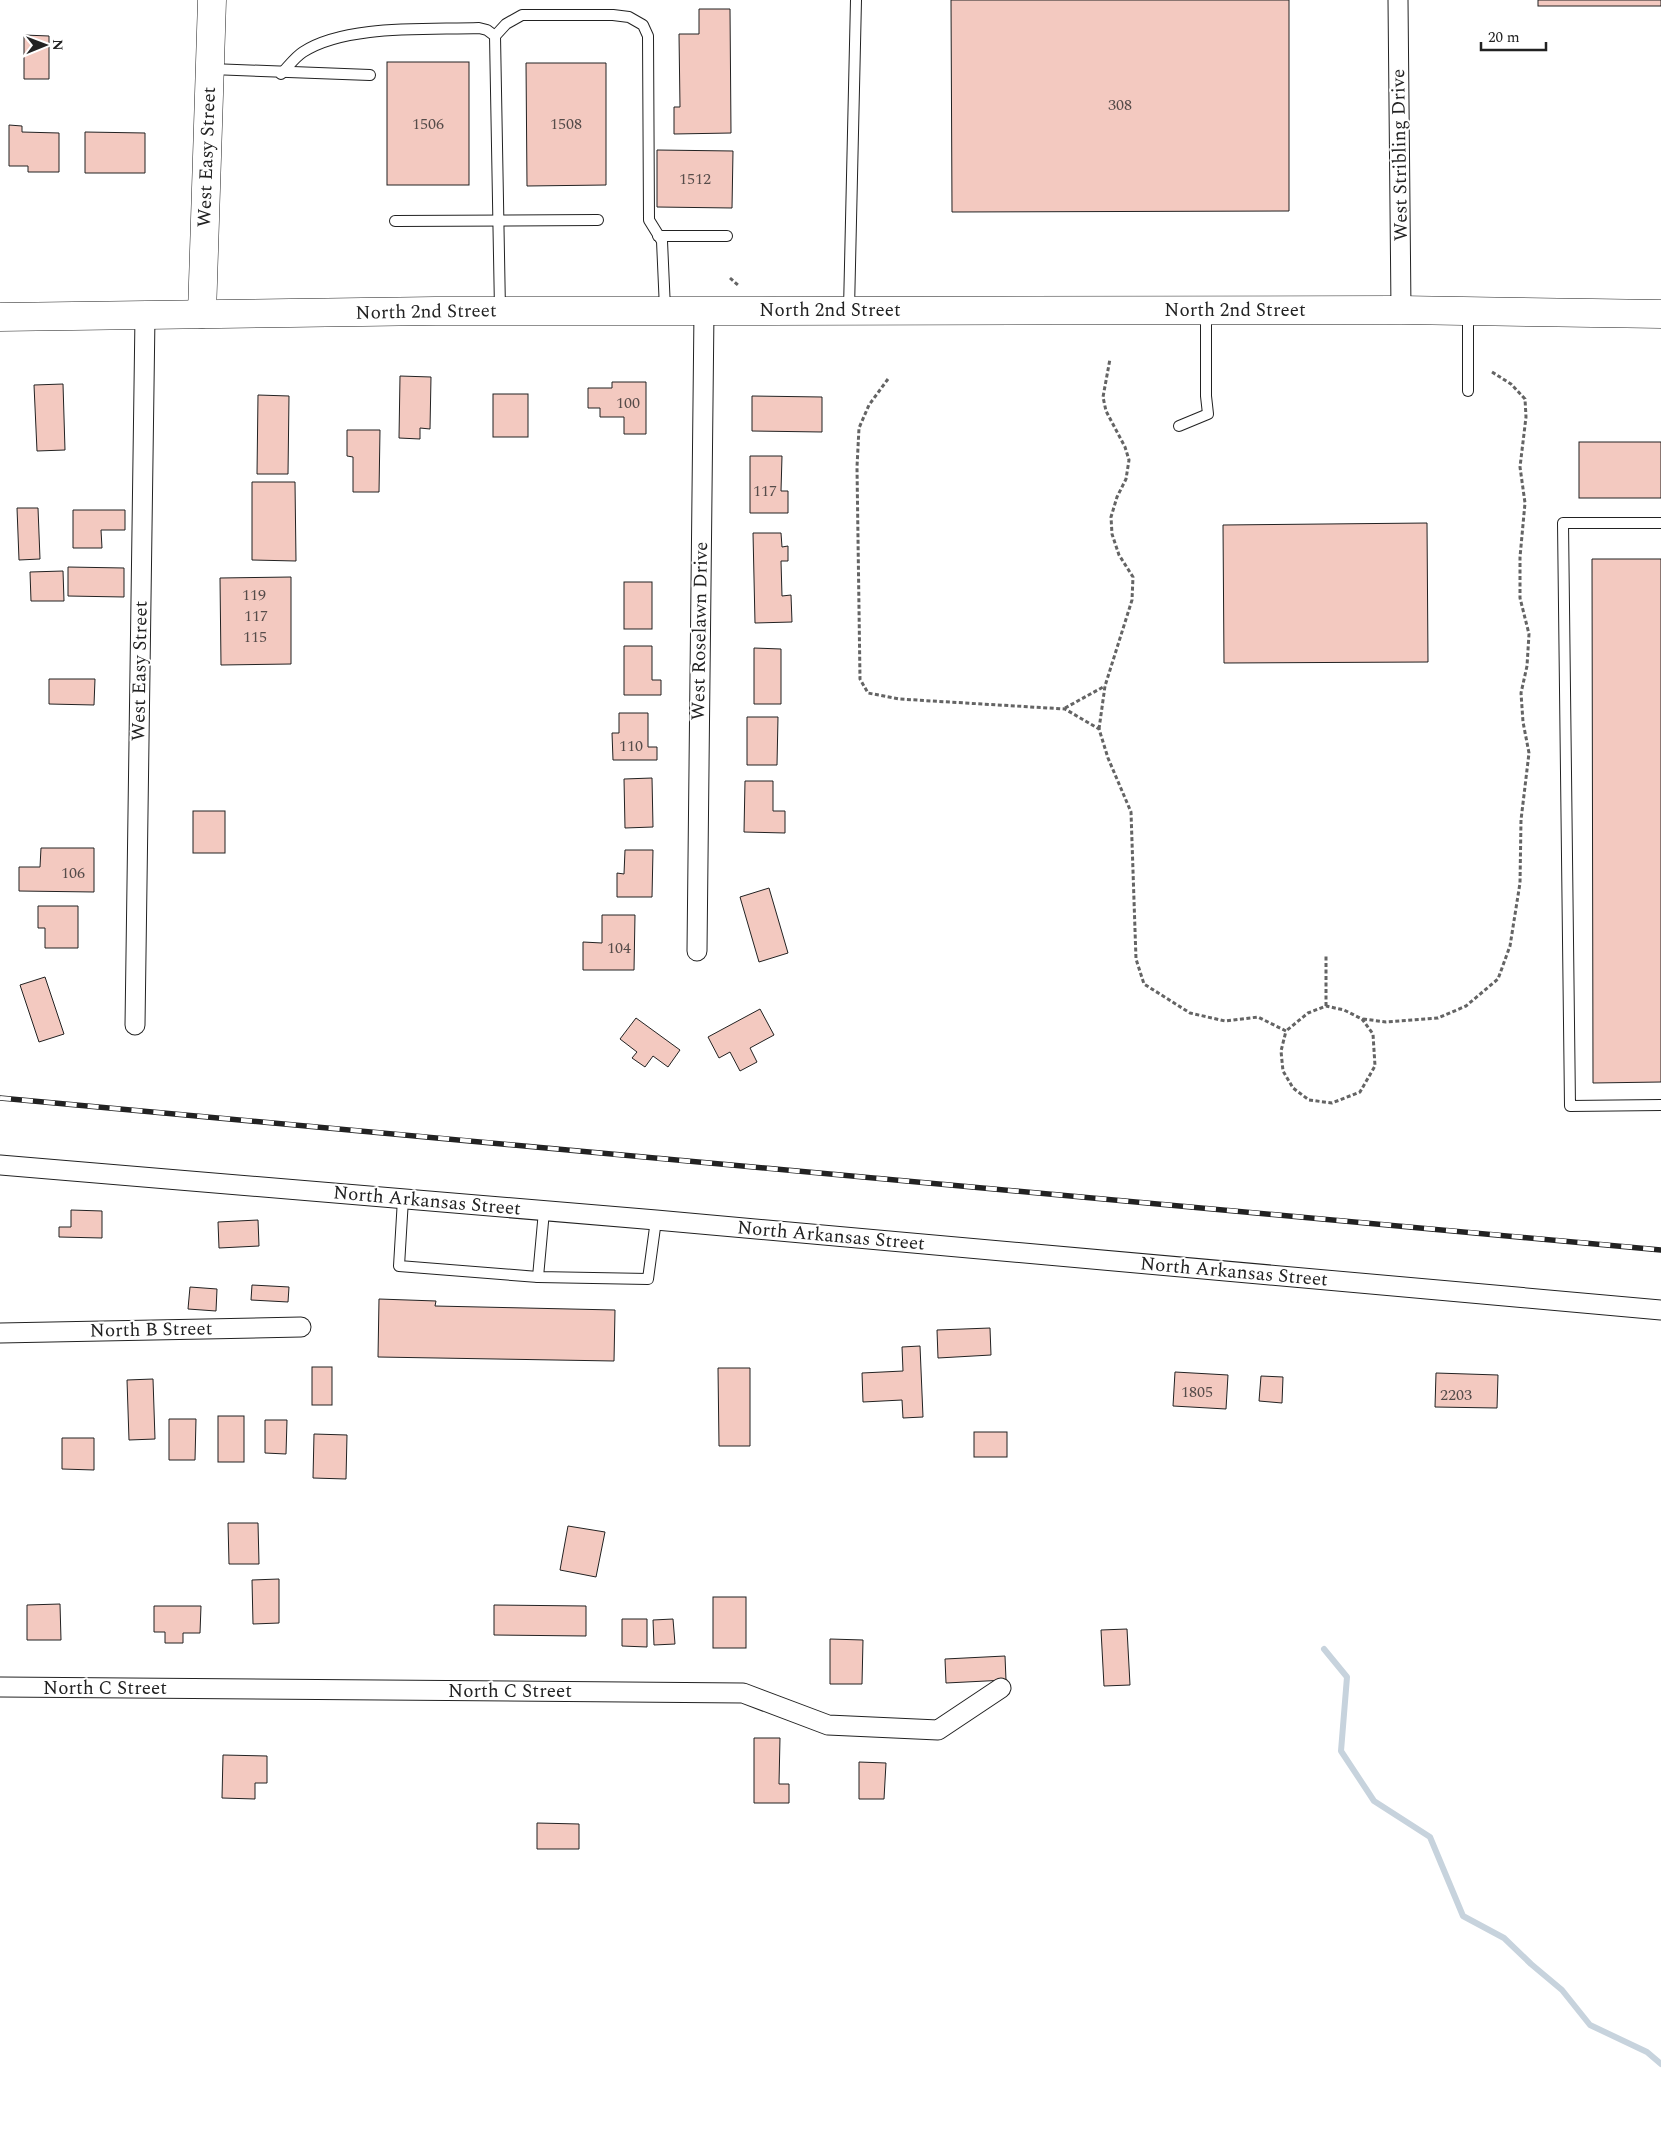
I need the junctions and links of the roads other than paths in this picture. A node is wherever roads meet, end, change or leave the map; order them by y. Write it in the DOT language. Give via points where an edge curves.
graph roads {
  1 [pos="212,0"];
  2 [pos="856,0"];
  3 [pos="1398,0"];
  4 [pos="495,36"];
  5 [pos="210,69"];
  6 [pos="281,74"];
  7 [pos="370,76"];
  8 [pos="498,220"];
  9 [pos="598,220"];
  10 [pos="395,221"];
  11 [pos="658,236"];
  12 [pos="727,236"];
  13 [pos="704,310"];
  14 [pos="849,310"];
  15 [pos="1206,310"];
  16 [pos="1402,310"];
  17 [pos="500,311"];
  18 [pos="665,311"];
  19 [pos="1468,311"];
  20 [pos="202,314"];
  21 [pos="1661,314"];
  22 [pos="144,316"];
  23 [pos="0,317"];
  24 [pos="1468,391"];
  25 [pos="1179,426"];
  26 [pos="1661,523"];
  27 [pos="697,951"];
  28 [pos="135,1026"];
  29 [pos="1661,1105"];
  30 [pos="0,1165"];
  31 [pos="403,1199"];
  32 [pos="544,1211"];
  33 [pos="656,1220"];
  34 [pos="538,1277"];
  35 [pos="1661,1310"];
  36 [pos="301,1327"];
  37 [pos="0,1333"];
  38 [pos="0,1687"];
  39 [pos="1001,1688"];
  1 -- 5 [label="main road, West Easy Street"];
  2 -- 14 [label="lane"];
  3 -- 16 [label="street, West Stribling Drive"];
  4 -- 6 [label="lane" via="479,28 393,30 330,38 301,53"];
  4 -- 8 [label="lane"];
  4 -- 11 [label="lane" via="506,24 522,16 613,15 629,17 643,25 648,36 649,220"];
  5 -- 6 [label="lane"];
  5 -- 20 [label="main road, West Easy Street"];
  6 -- 7 [label="lane"];
  8 -- 9 [label="lane"];
  8 -- 10 [label="lane"];
  8 -- 17 [label="lane"];
  11 -- 12 [label="lane"];
  11 -- 18 [label="lane" via="663,248"];
  13 -- 14 [label="main road, North 2nd Street"];
  13 -- 18 [label="main road, North 2nd Street"];
  13 -- 27 [label="street, West Roselawn Drive"];
  14 -- 15 [label="main road, North 2nd Street"];
  15 -- 16 [label="main road, North 2nd Street"];
  15 -- 25 [label="lane" via="1208,414"];
  16 -- 19 [label="main road, North 2nd Street"];
  17 -- 18 [label="main road, North 2nd Street"];
  17 -- 20 [label="main road, North 2nd Street"];
  19 -- 21 [label="main road, North 2nd Street"];
  19 -- 24 [label="lane"];
  20 -- 22 [label="main road, North 2nd Street"];
  22 -- 23 [label="main road, North 2nd Street"];
  22 -- 28 [label="street, West Easy Street"];
  26 -- 29 [label="lane" via="1563,522 1570,1106"];
  30 -- 31 [label="street, North Arkansas Street"];
  31 -- 32 [label="street, North Arkansas Street"];
  31 -- 34 [label="lane" via="399,1266"];
  32 -- 33 [label="street, North Arkansas Street"];
  32 -- 34 [label="lane"];
  33 -- 34 [label="lane" via="648,1279"];
  33 -- 35 [label="street, North Arkansas Street"];
  36 -- 37 [label="street, North B Street"];
  38 -- 39 [label="street, North C Street" via="743,1693 828,1725 938,1730"];
}
